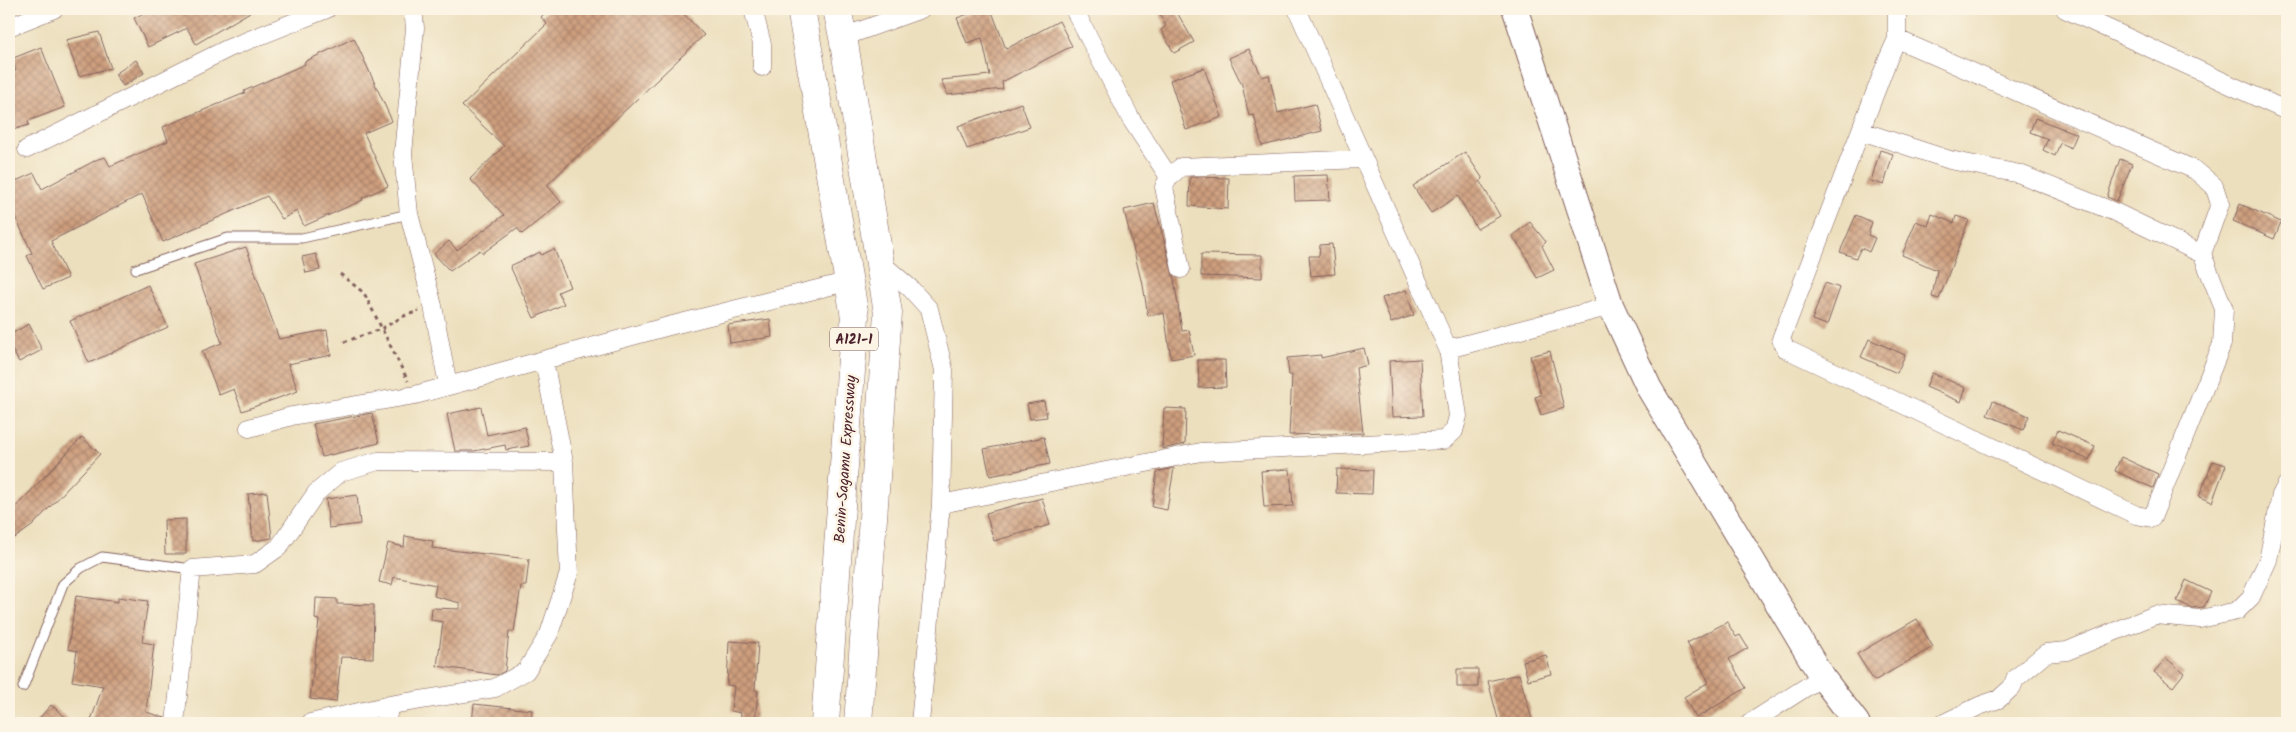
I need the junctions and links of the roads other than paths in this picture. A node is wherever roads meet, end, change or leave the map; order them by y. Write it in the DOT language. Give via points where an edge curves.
graph roads {
  1 [pos="54,9"];
  2 [pos="327,9"];
  3 [pos="413,9"];
  4 [pos="753,9"];
  5 [pos="801,9"];
  6 [pos="836,9"];
  7 [pos="921,9"];
  8 [pos="1074,9"];
  9 [pos="1297,9"];
  10 [pos="1515,9"];
  11 [pos="1897,9"];
  12 [pos="2065,9"];
  13 [pos="9,27"];
  14 [pos="843,37"];
  15 [pos="1897,39"];
  16 [pos="762,67"];
  17 [pos="2287,111"];
  18 [pos="1861,131"];
  19 [pos="27,149"];
  20 [pos="1362,159"];
  21 [pos="1169,177"];
  22 [pos="409,214"];
  23 [pos="2202,254"];
  24 [pos="881,263"];
  25 [pos="136,269"];
  26 [pos="1181,269"];
  27 [pos="850,281"];
  28 [pos="1611,306"];
  29 [pos="1448,349"];
  30 [pos="544,361"];
  31 [pos="448,385"];
  32 [pos="249,428"];
  33 [pos="564,462"];
  34 [pos="2287,484"];
  35 [pos="941,504"];
  36 [pos="192,569"];
  37 [pos="1822,677"];
  38 [pos="23,687"];
  39 [pos="390,704"];
  40 [pos="175,723"];
  41 [pos="310,723"];
  42 [pos="386,723"];
  43 [pos="825,723"];
  44 [pos="858,723"];
  45 [pos="920,723"];
  46 [pos="1750,723"];
  47 [pos="1857,723"];
  48 [pos="1944,723"];
  1 -- 13 [label="street"];
  2 -- 19 [label="street" via="229,48"];
  3 -- 22 [label="street" via="415,28 403,154"];
  4 -- 16 [label="street" via="762,44"];
  5 -- 27 [label="highway, Benin-Sagamu Expressway / A121-1"];
  6 -- 14 [label="highway, A121-1"];
  7 -- 14 [label="street"];
  8 -- 21 [label="street" via="1131,119"];
  9 -- 20 [label="street"];
  10 -- 28 [label="street"];
  11 -- 15 [label="street"];
  12 -- 17 [label="street"];
  14 -- 24 [label="highway, A121-1"];
  15 -- 18 [label="street"];
  15 -- 23 [label="street" via="2194,170 2214,186 2220,204"];
  18 -- 23 [label="street" via="1950,160 2020,174"];
  18 -- 23 [label="street" via="1782,330 1781,339 1786,349 2136,514 2152,518 2222,344 2224,309"];
  20 -- 21 [label="street" via="1182,167"];
  20 -- 29 [label="street"];
  21 -- 26 [label="street" via="1164,187"];
  22 -- 25 [label="lane" via="302,238 228,238"];
  22 -- 31 [label="street" via="433,306"];
  24 -- 35 [label="street" via="929,309 944,370"];
  24 -- 44 [label="highway, A121-1" via="888,313"];
  27 -- 30 [label="street"];
  27 -- 43 [label="highway, Benin-Sagamu Expressway / A121-1" via="855,318"];
  28 -- 29 [label="street"];
  28 -- 37 [label="street" via="1649,388"];
  29 -- 35 [label="street" via="1458,416 1454,431 1444,440 1201,452"];
  30 -- 31 [label="street"];
  30 -- 33 [label="street"];
  31 -- 32 [label="street" via="414,395 292,416"];
  33 -- 36 [label="street" via="378,461 341,472 316,493 279,547 256,564"];
  33 -- 39 [label="street" via="569,573 549,634 526,671 495,688"];
  34 -- 48 [label="street" via="2281,495 2268,560 2251,597 2236,611 2200,619 2155,615 2067,651 2046,653 2015,678 2012,687 1999,699"];
  35 -- 45 [label="street"];
  36 -- 38 [label="lane" via="102,557 81,568 64,584"];
  36 -- 40 [label="street"];
  37 -- 46 [label="street"];
  37 -- 47 [label="street"];
  39 -- 41 [label="street"];
  39 -- 42 [label="street"];
}
